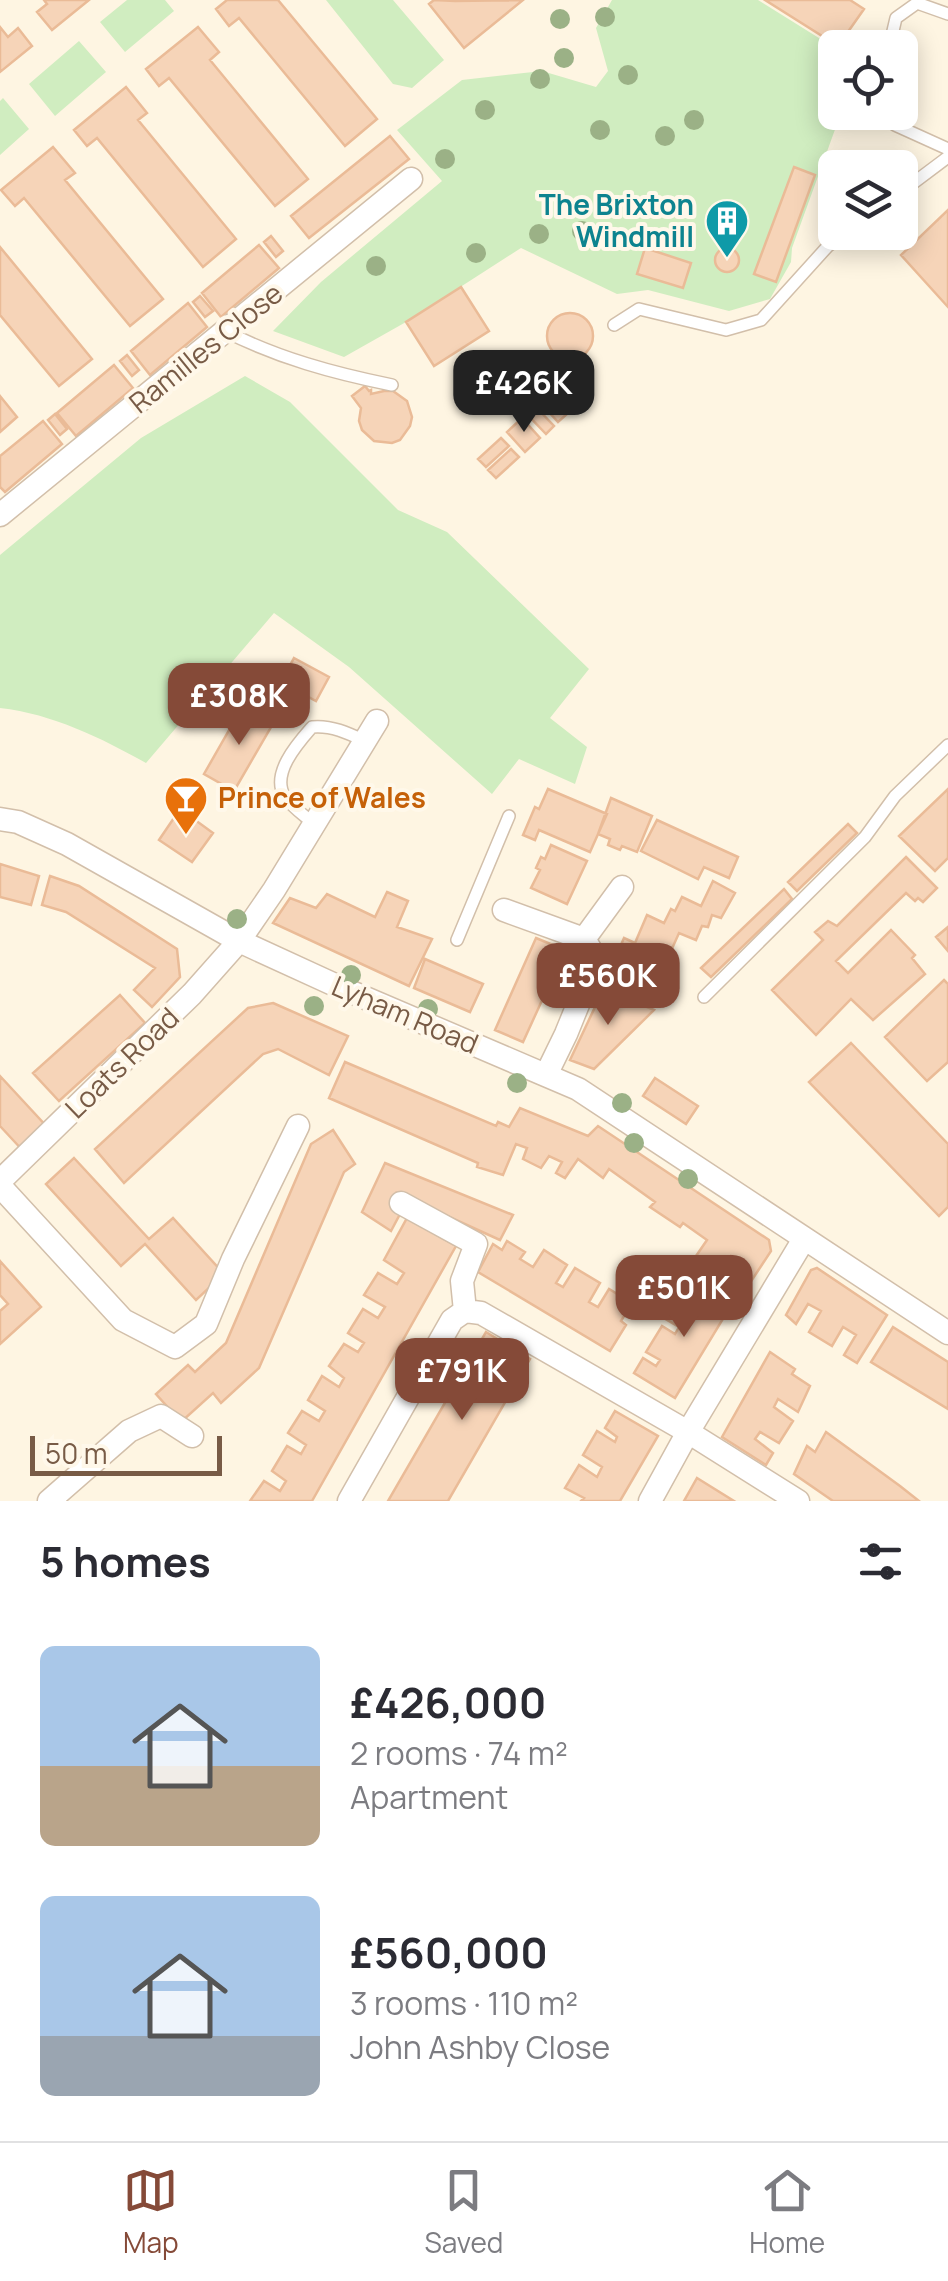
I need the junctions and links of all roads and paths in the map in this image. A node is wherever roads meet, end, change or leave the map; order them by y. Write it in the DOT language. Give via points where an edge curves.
graph roads {
  1 [pos="948,14"];
  2 [pos="893,30"];
  3 [pos="907,130"];
  4 [pos="948,149"];
  5 [pos="948,158"];
  6 [pos="411,179"];
  7 [pos="918,180"];
  8 [pos="824,250"];
  9 [pos="614,324"];
  10 [pos="225,331"];
  11 [pos="392,385"];
  12 [pos="0,515"];
  13 [pos="371,731"];
  14 [pos="948,745"];
  15 [pos="509,816"];
  16 [pos="0,819"];
  17 [pos="314,824"];
  18 [pos="622,886"];
  19 [pos="474,897"];
  20 [pos="504,910"];
  21 [pos="584,939"];
  22 [pos="456,940"];
  23 [pos="238,941"];
  24 [pos="704,997"];
  25 [pos="546,1075"];
  26 [pos="298,1126"];
  27 [pos="0,1184"];
  28 [pos="401,1203"];
  29 [pos="804,1240"];
  30 [pos="465,1310"];
  31 [pos="948,1333"];
  32 [pos="688,1432"];
  33 [pos="192,1436"];
  34 [pos="49,1501"];
  35 [pos="349,1501"];
  36 [pos="650,1501"];
  37 [pos="798,1501"];
  1 -- 2 [label="lane" via="916,4 896,18"];
  3 -- 4 [label="lane"];
  5 -- 7 [label="lane"];
  6 -- 10 [label="street, Ramilles Close"];
  8 -- 9 [label="lane" via="761,320 726,330 639,310"];
  10 -- 11 [label="lane" via="330,372"];
  10 -- 12 [label="street, Ramilles Close"];
  13 -- 17 [label="street, Loats Road"];
  13 -- 17 [label="lane" via="312,727 290,756 280,778 283,795"];
  14 -- 24 [label="lane" via="895,796 865,838"];
  15 -- 19 [label="lane"];
  16 -- 23 [label="street, Lyham Road" via="68,844"];
  17 -- 23 [label="street, Loats Road"];
  18 -- 21 [label="street"];
  19 -- 20 [label="lane"];
  19 -- 22 [label="lane"];
  20 -- 21 [label="street"];
  21 -- 25 [label="street" via="592,970"];
  23 -- 25 [label="street, Lyham Road"];
  23 -- 27 [label="street, Loats Road"];
  25 -- 29 [label="street, Lyham Road" via="578,1088"];
  26 -- 27 [label="street" via="206,1324 175,1347 123,1320"];
  28 -- 30 [label="street" via="476,1244 462,1281"];
  29 -- 31 [label="street, Lyham Road"];
  29 -- 32 [label="street"];
  30 -- 32 [label="street" via="481,1313"];
  30 -- 35 [label="street" via="452,1320"];
  32 -- 36 [label="street"];
  32 -- 37 [label="street"];
  33 -- 34 [label="street" via="161,1416 128,1431"];
}
